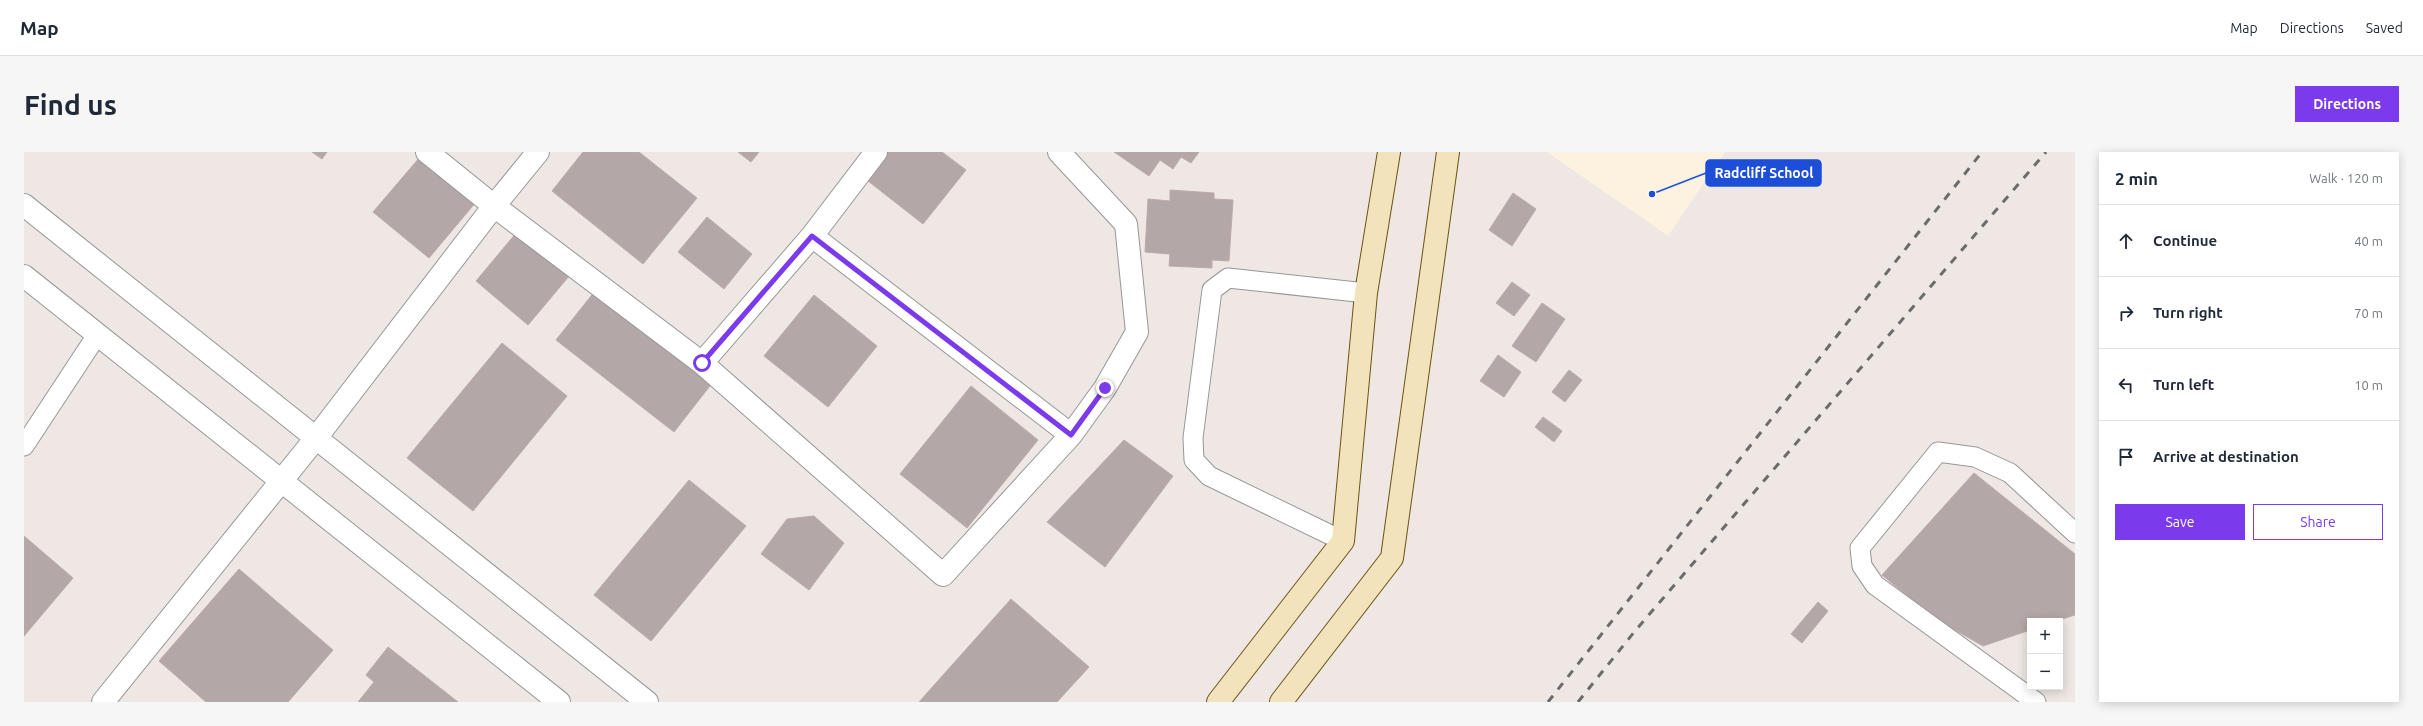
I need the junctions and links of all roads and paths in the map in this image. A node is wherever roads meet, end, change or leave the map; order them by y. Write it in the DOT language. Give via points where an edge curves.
graph roads {
  1 [pos="427,152"];
  2 [pos="538,152"];
  3 [pos="876,152"];
  4 [pos="1059,152"];
  5 [pos="1389,152"];
  6 [pos="1448,152"];
  7 [pos="24,206"];
  8 [pos="494,206"];
  9 [pos="812,236"];
  10 [pos="24,276"];
  11 [pos="1366,293"];
  12 [pos="97,335"];
  13 [pos="702,363"];
  14 [pos="1071,435"];
  15 [pos="316,438"];
  16 [pos="24,446"];
  17 [pos="281,481"];
  18 [pos="2075,533"];
  19 [pos="1343,541"];
  20 [pos="103,702"];
  21 [pos="559,702"];
  22 [pos="647,702"];
  23 [pos="1218,702"];
  24 [pos="1281,702"];
  25 [pos="2036,702"];
  1 -- 8 [label="street"];
  2 -- 8 [label="street"];
  3 -- 9 [label="street"];
  4 -- 14 [label="street" via="1126,224 1137,332 1105,388"];
  5 -- 11 [label="street"];
  6 -- 24 [label="street" via="1392,558"];
  7 -- 15 [label="street"];
  8 -- 13 [label="street"];
  8 -- 15 [label="street"];
  9 -- 13 [label="street"];
  9 -- 14 [label="street"];
  10 -- 12 [label="street"];
  11 -- 19 [label="street"];
  11 -- 19 [label="lane" via="1228,278 1212,290 1193,438 1194,460 1209,476"];
  12 -- 16 [label="lane"];
  12 -- 17 [label="street"];
  13 -- 14 [label="street" via="943,575"];
  15 -- 17 [label="street"];
  15 -- 22 [label="street"];
  17 -- 20 [label="street"];
  17 -- 21 [label="street"];
  18 -- 25 [label="lane" via="2010,473 1975,457 1938,452 1860,548 1862,566 1875,585"];
  19 -- 23 [label="street"];
}
